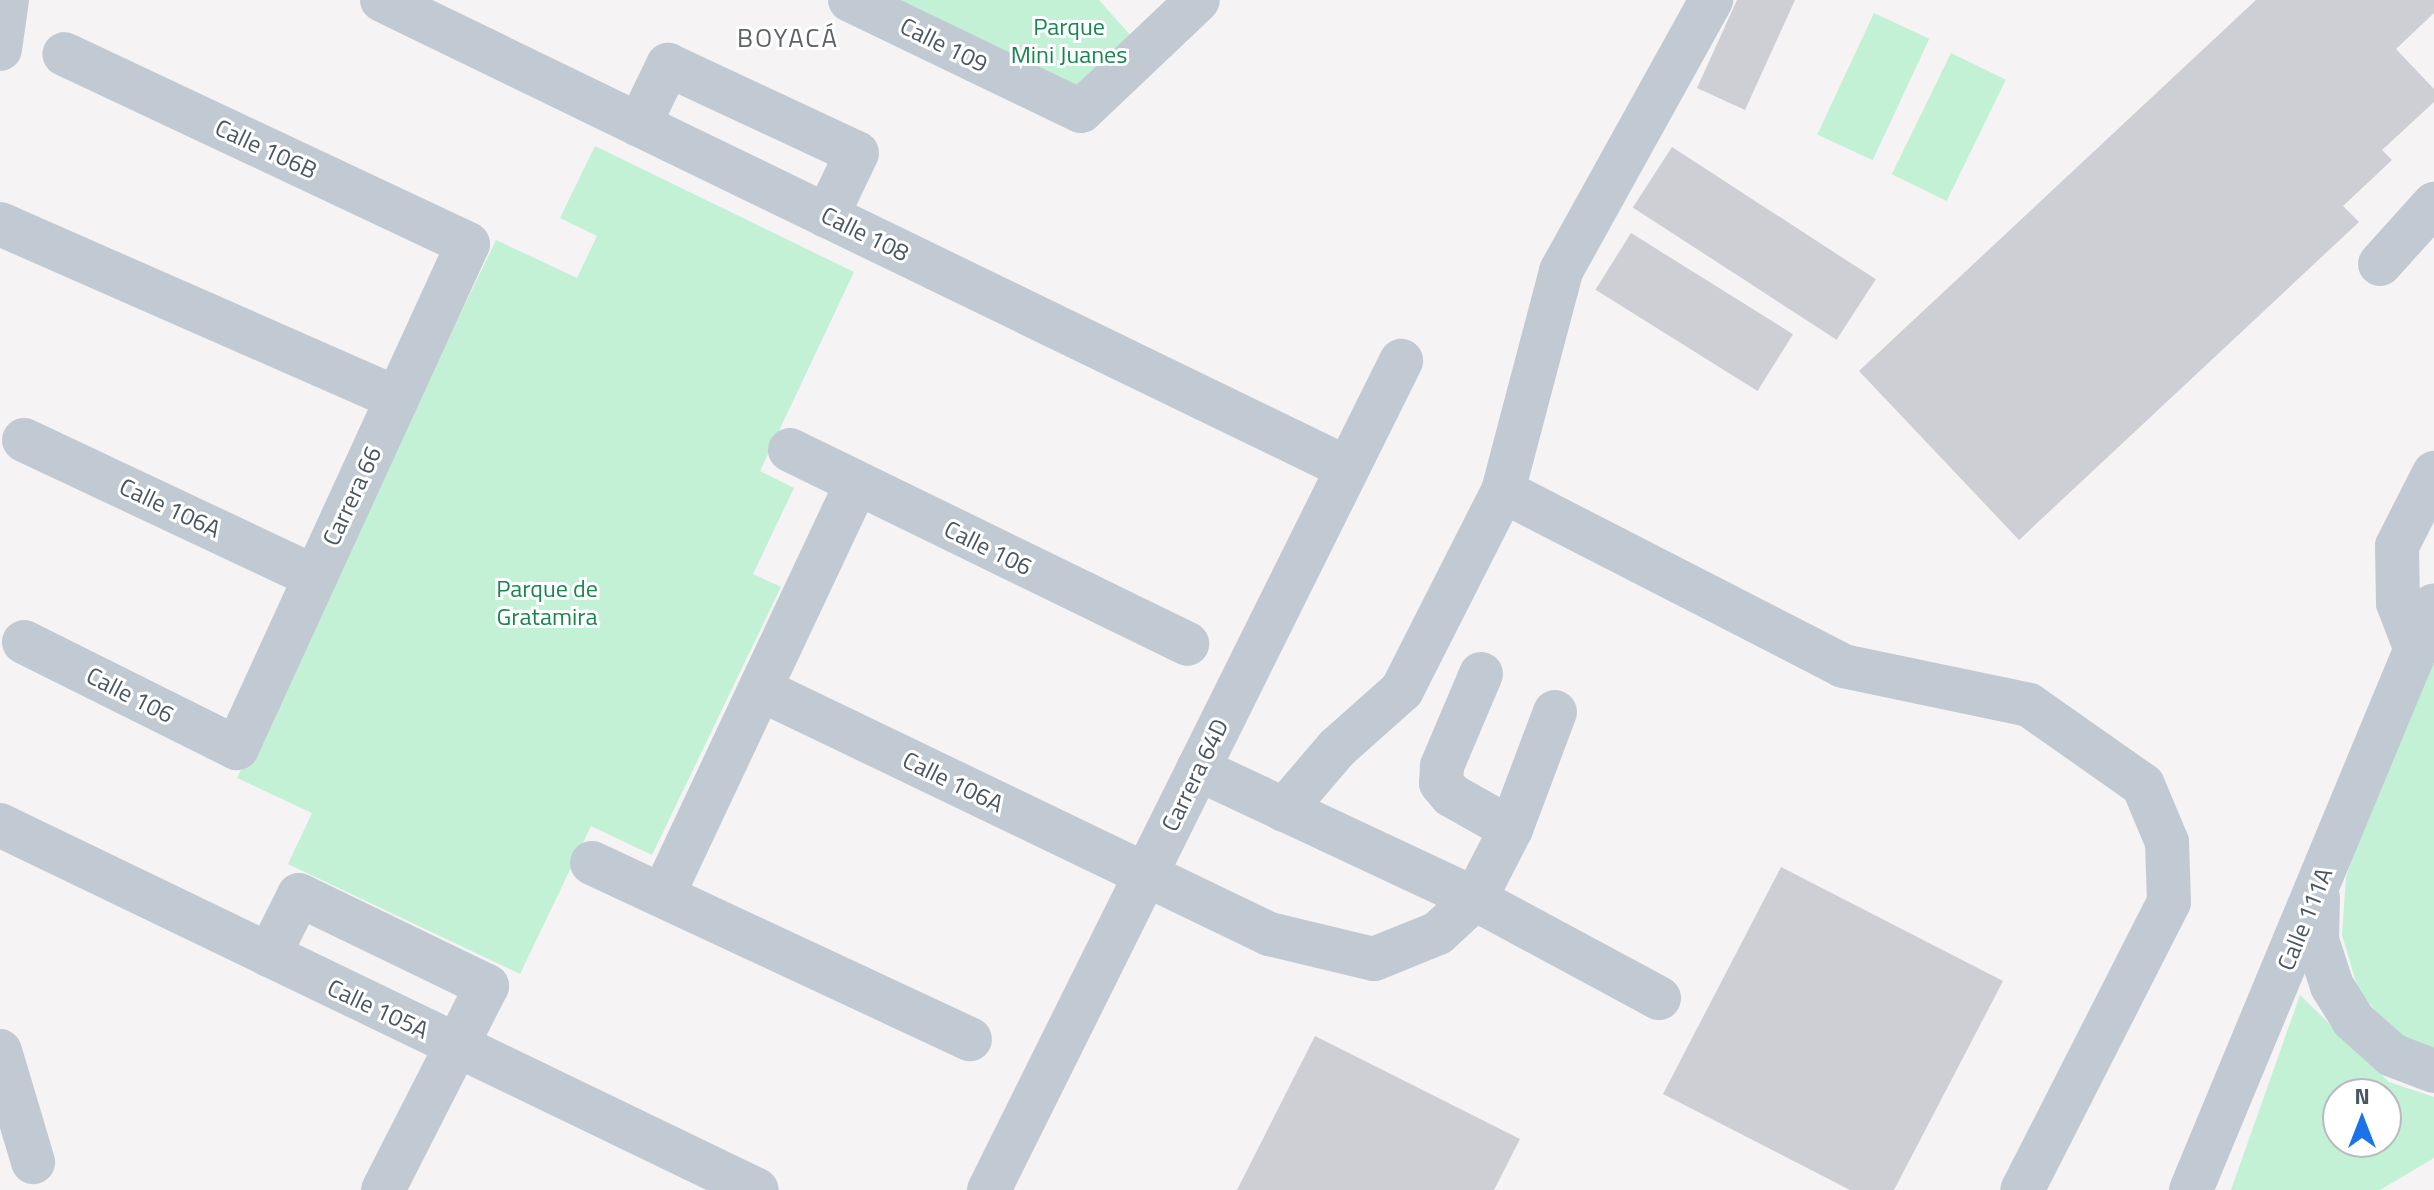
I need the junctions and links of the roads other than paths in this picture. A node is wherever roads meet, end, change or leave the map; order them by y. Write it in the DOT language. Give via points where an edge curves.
graph roads {
  1 [pos="7,0"];
  2 [pos="382,0"];
  3 [pos="850,0"];
  4 [pos="1198,0"];
  5 [pos="1711,0"];
  6 [pos="0,49"];
  7 [pos="65,54"];
  8 [pos="639,125"];
  9 [pos="2434,204"];
  10 [pos="827,216"];
  11 [pos="0,224"];
  12 [pos="468,244"];
  13 [pos="2380,264"];
  14 [pos="1401,361"];
  15 [pos="397,398"];
  16 [pos="24,440"];
  17 [pos="790,450"];
  18 [pos="1347,468"];
  19 [pos="2434,473"];
  20 [pos="857,483"];
  21 [pos="1503,491"];
  22 [pos="315,577"];
  23 [pos="2434,605"];
  24 [pos="24,642"];
  25 [pos="1187,644"];
  26 [pos="2414,645"];
  27 [pos="1481,674"];
  28 [pos="760,689"];
  29 [pos="1555,712"];
  30 [pos="237,748"];
  31 [pos="1198,769"];
  32 [pos="1284,810"];
  33 [pos="0,825"];
  34 [pos="1511,829"];
  35 [pos="592,863"];
  36 [pos="1145,875"];
  37 [pos="2318,887"];
  38 [pos="663,895"];
  39 [pos="1475,899"];
  40 [pos="269,955"];
  41 [pos="1659,998"];
  42 [pos="970,1039"];
  43 [pos="458,1046"];
  44 [pos="0,1051"];
  45 [pos="2434,1071"];
  46 [pos="33,1162"];
  47 [pos="383,1190"];
  48 [pos="757,1190"];
  49 [pos="989,1190"];
  50 [pos="2022,1190"];
  51 [pos="2191,1190"];
  1 -- 6 [label="street"];
  2 -- 8 [label="street, Calle 108"];
  3 -- 4 [label="street, Calle 109" via="1081,111"];
  5 -- 21 [label="street" via="1561,271"];
  7 -- 12 [label="street, Calle 106B"];
  8 -- 10 [label="street, Calle 108"];
  8 -- 10 [label="street" via="668,65 857,153"];
  9 -- 13 [label="street"];
  10 -- 18 [label="street, Calle 108"];
  11 -- 15 [label="street"];
  12 -- 15 [label="street, Carrera 66"];
  14 -- 18 [label="street, Carrera 64D"];
  15 -- 22 [label="street, Carrera 66"];
  16 -- 22 [label="street, Calle 106A"];
  17 -- 20 [label="street, Calle 106"];
  18 -- 31 [label="street, Carrera 64D"];
  19 -- 26 [label="street" via="2397,546 2398,603"];
  20 -- 25 [label="street, Calle 106"];
  20 -- 28 [label="street"];
  21 -- 32 [label="street" via="1402,690 1337,748"];
  21 -- 50 [label="street" via="1843,666 2029,705 2143,785 2167,842 2169,902"];
  22 -- 30 [label="street, Carrera 66"];
  23 -- 26 [label="street, Calle 111A"];
  24 -- 30 [label="street, Calle 106"];
  26 -- 37 [label="street, Calle 111A"];
  27 -- 34 [label="street" via="1442,766 1441,783 1451,795"];
  28 -- 36 [label="street, Calle 106A"];
  28 -- 38 [label="street"];
  29 -- 34 [label="street"];
  31 -- 32 [label="street"];
  31 -- 36 [label="street, Carrera 64D"];
  32 -- 39 [label="street"];
  33 -- 40 [label="street, Calle 105A"];
  34 -- 39 [label="street"];
  35 -- 38 [label="street"];
  36 -- 39 [label="street, Calle 106A" via="1269,934 1374,959 1438,933"];
  36 -- 49 [label="street, Carrera 64D"];
  37 -- 45 [label="street" via="2317,940 2339,997 2377,1044"];
  37 -- 51 [label="street, Calle 111A"];
  38 -- 42 [label="street"];
  39 -- 41 [label="street"];
  40 -- 43 [label="street, Calle 105A"];
  40 -- 43 [label="street" via="299,895 487,986"];
  43 -- 47 [label="street"];
  43 -- 48 [label="street, Calle 105A"];
  44 -- 46 [label="street"];
}
